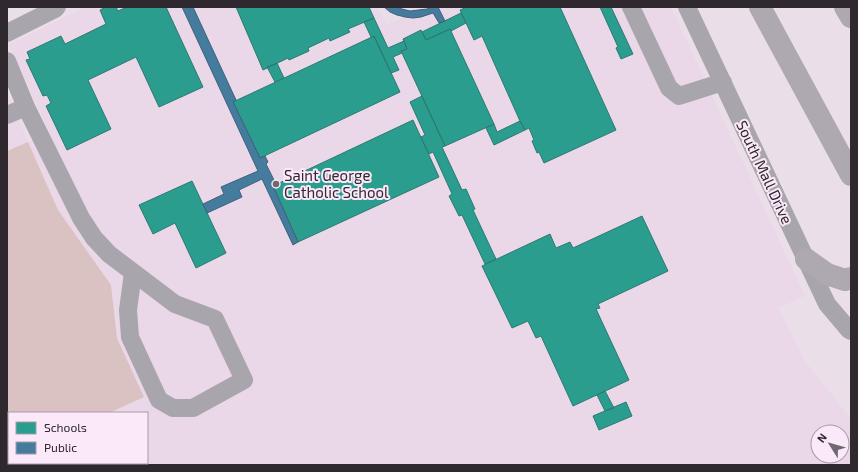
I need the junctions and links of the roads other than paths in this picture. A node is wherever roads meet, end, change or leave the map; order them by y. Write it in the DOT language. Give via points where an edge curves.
graph roads {
  1 [pos="57,7"];
  2 [pos="631,7"];
  3 [pos="687,7"];
  4 [pos="760,7"];
  5 [pos="844,7"];
  6 [pos="851,17"];
  7 [pos="7,34"];
  8 [pos="7,61"];
  9 [pos="723,82"];
  10 [pos="26,107"];
  11 [pos="7,115"];
  12 [pos="851,175"];
  13 [pos="806,259"];
  14 [pos="133,273"];
  15 [pos="851,278"];
  16 [pos="851,331"];
  1 -- 7 [label="street"];
  2 -- 9 [label="street" via="669,88 679,96"];
  3 -- 9 [label="street, South Mall Drive"];
  4 -- 12 [label="main road"];
  5 -- 6 [label="main road"];
  8 -- 10 [label="street"];
  9 -- 13 [label="street, South Mall Drive"];
  10 -- 11 [label="street"];
  10 -- 14 [label="street" via="81,218 108,254"];
  13 -- 15 [label="main road" via="828,274 845,280"];
  13 -- 16 [label="street, South Mall Drive" via="827,304"];
  14 -- 14 [label="street" via="175,304 215,319 244,380 194,408 173,408 159,400 130,337 128,310"];
}
